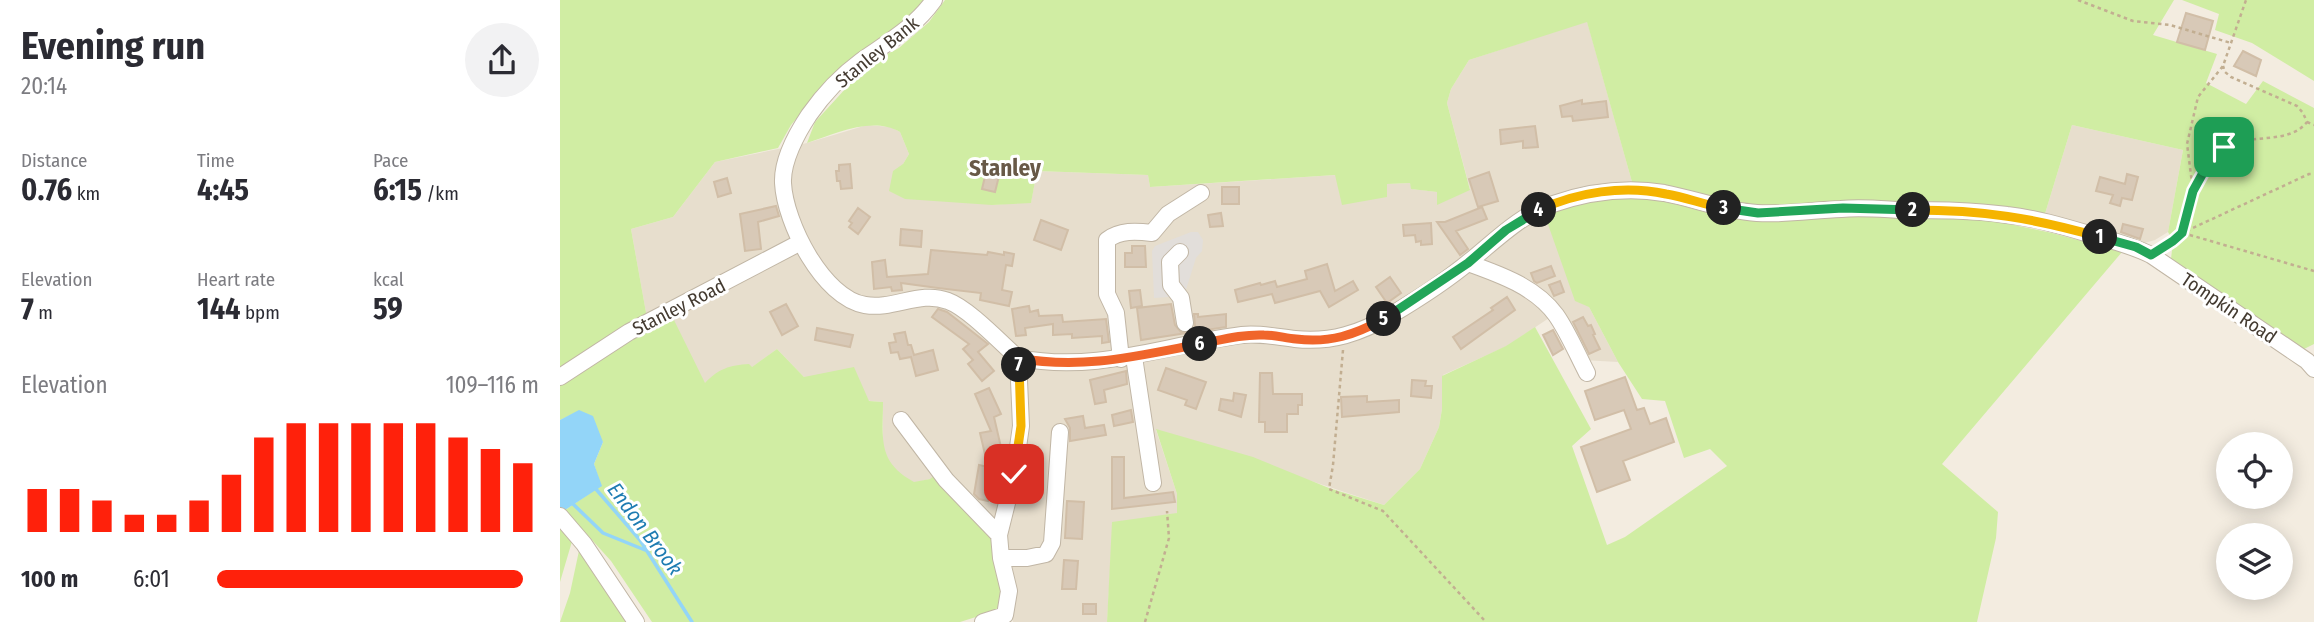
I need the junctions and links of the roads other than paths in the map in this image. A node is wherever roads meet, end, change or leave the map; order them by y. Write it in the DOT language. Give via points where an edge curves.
graph roads {
  1 [pos="934,0"];
  2 [pos="1201,193"];
  3 [pos="800,242"];
  4 [pos="1180,252"];
  5 [pos="1468,263"];
  6 [pos="1187,334"];
  7 [pos="1018,358"];
  8 [pos="1128,358"];
  9 [pos="2314,369"];
  10 [pos="1587,373"];
  11 [pos="560,377"];
  12 [pos="901,420"];
  13 [pos="1060,432"];
  14 [pos="1153,482"];
  15 [pos="560,516"];
  16 [pos="999,534"];
  17 [pos="1001,558"];
  18 [pos="636,622"];
  19 [pos="983,622"];
  1 -- 3 [label="street, Stanley Bank" via="906,31 840,79 795,139 783,183"];
  2 -- 8 [label="street" via="1168,214 1152,233 1133,230 1107,240 1107,294"];
  3 -- 7 [label="street, Stanley Bank" via="828,283 845,298 886,306 922,297 952,302"];
  3 -- 11 [label="street, Stanley Road" via="629,332"];
  4 -- 6 [label="street" via="1170,262 1171,285 1181,298"];
  5 -- 6 [label="street, Tompkin Road" via="1391,315 1342,338"];
  5 -- 9 [label="street, Tompkin Road" via="1506,230 1551,204 1591,193 1665,193 1758,213 1843,208 2009,215 2136,247"];
  5 -- 10 [label="street" via="1527,289 1555,314"];
  6 -- 8 [label="street, Tompkin Road"];
  7 -- 8 [label="street, Tompkin Road" via="1080,364"];
  7 -- 16 [label="street" via="1021,426"];
  8 -- 14 [label="street"];
  12 -- 16 [label="street" via="946,480"];
  13 -- 17 [label="street" via="1052,543 1046,554"];
  15 -- 18 [label="street"];
  16 -- 17 [label="street"];
  17 -- 19 [label="street" via="1009,590 1005,615"];
}
